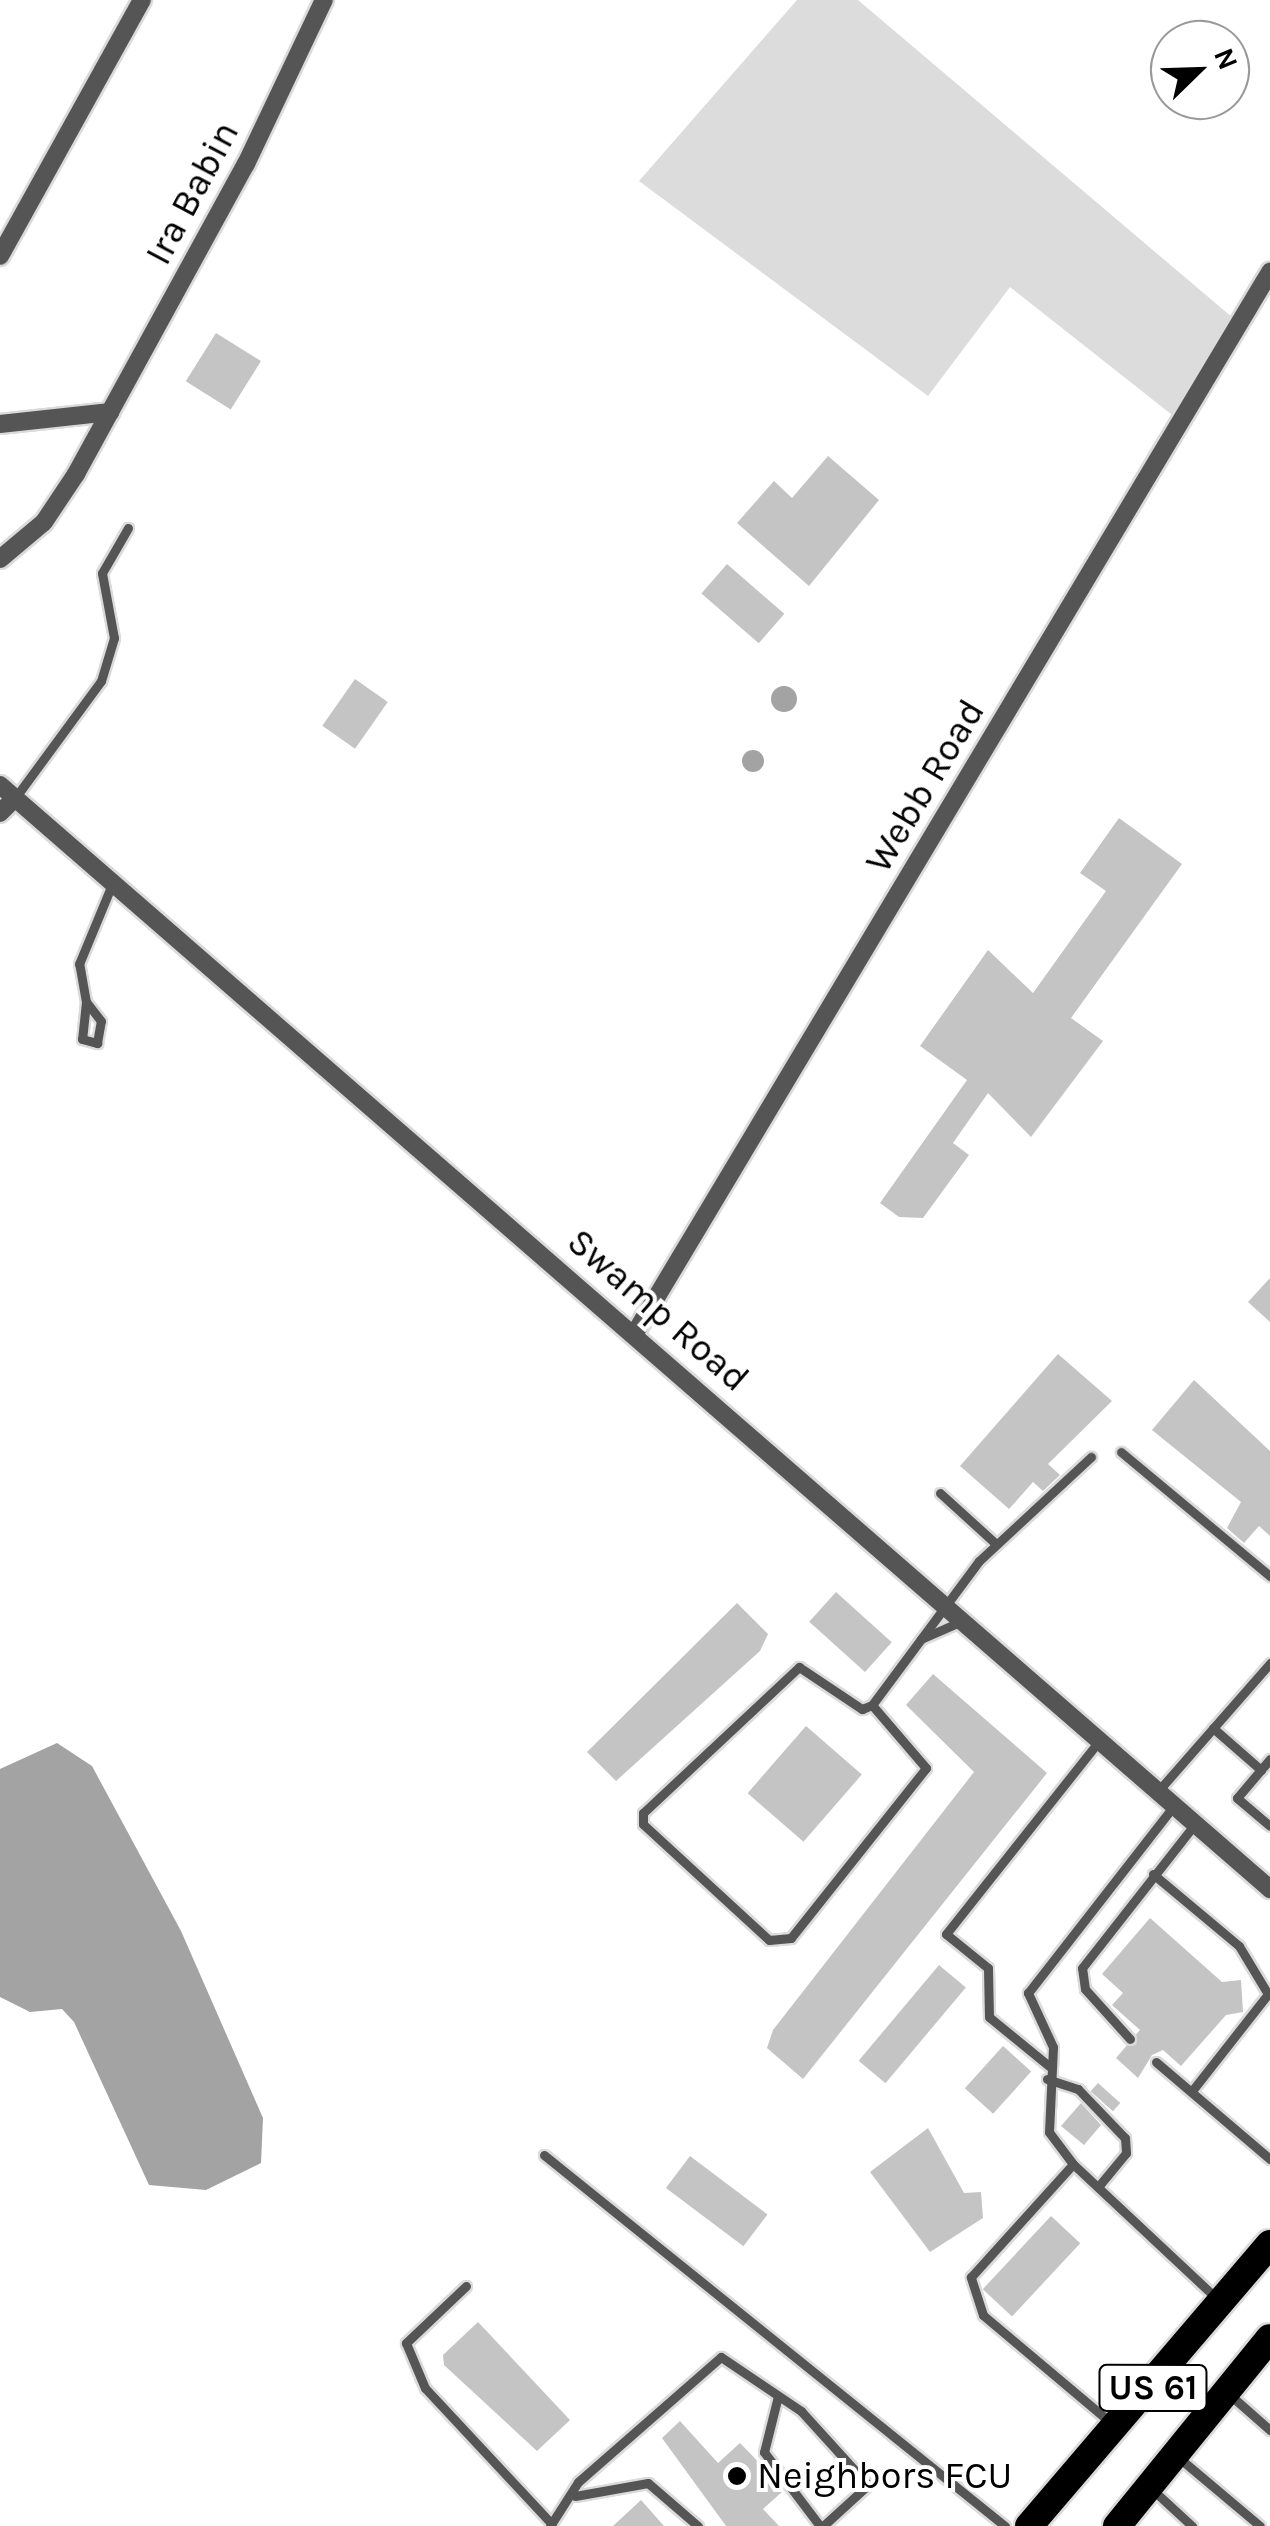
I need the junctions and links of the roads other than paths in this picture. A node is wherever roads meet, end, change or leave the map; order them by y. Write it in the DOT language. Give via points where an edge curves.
graph roads {
  1 [pos="142,0"];
  2 [pos="324,0"];
  3 [pos="0,256"];
  4 [pos="1270,272"];
  5 [pos="110,412"];
  6 [pos="0,424"];
  7 [pos="128,528"];
  8 [pos="0,559"];
  9 [pos="7,791"];
  10 [pos="0,813"];
  11 [pos="112,882"];
  12 [pos="86,1002"];
  13 [pos="635,1333"];
  14 [pos="1122,1452"];
  15 [pos="1092,1458"];
  16 [pos="940,1493"];
  17 [pos="996,1544"];
  18 [pos="1270,1576"];
  19 [pos="946,1602"];
  20 [pos="965,1619"];
  21 [pos="919,1640"];
  22 [pos="1270,1664"];
  23 [pos="872,1706"];
  24 [pos="1213,1728"];
  25 [pos="1100,1738"];
  26 [pos="1270,1759"];
  27 [pos="1260,1770"];
  28 [pos="1159,1790"];
  29 [pos="1175,1804"];
  30 [pos="1196,1823"];
  31 [pos="1270,1826"];
  32 [pos="1153,1874"];
  33 [pos="1270,1888"];
  34 [pos="1130,2039"];
  35 [pos="1156,2062"];
  36 [pos="1049,2066"];
  37 [pos="1047,2080"];
  38 [pos="1192,2091"];
  39 [pos="544,2155"];
  40 [pos="1270,2158"];
  41 [pos="1072,2164"];
  42 [pos="1098,2187"];
  43 [pos="1270,2244"];
  44 [pos="466,2286"];
  45 [pos="1222,2303"];
  46 [pos="1268,2345"];
  47 [pos="1227,2392"];
  48 [pos="778,2396"];
  49 [pos="1119,2430"];
  50 [pos="1270,2430"];
  51 [pos="1177,2456"];
  52 [pos="1150,2488"];
  53 [pos="575,2496"];
  54 [pos="551,2525"];
  55 [pos="698,2526"];
  56 [pos="822,2526"];
  57 [pos="1004,2526"];
  58 [pos="1028,2526"];
  59 [pos="1117,2526"];
  60 [pos="1192,2526"];
  61 [pos="1260,2526"];
  1 -- 3 [label="street"];
  2 -- 5 [label="street, Ira Babin"];
  4 -- 13 [label="street, Webb Road"];
  5 -- 6 [label="street"];
  5 -- 8 [label="street, Ira Babin" via="44,522"];
  7 -- 9 [label="lane" via="102,573 114,638 101,680"];
  9 -- 10 [label="street"];
  9 -- 11 [label="street, Swamp Road"];
  11 -- 12 [label="lane" via="82,947"];
  11 -- 13 [label="street, Swamp Road"];
  13 -- 19 [label="street, Swamp Road"];
  14 -- 18 [label="lane"];
  15 -- 17 [label="lane" via="1038,1516"];
  16 -- 17 [label="lane"];
  17 -- 19 [label="lane"];
  19 -- 20 [label="street, Swamp Road"];
  19 -- 21 [label="lane"];
  20 -- 21 [label="lane"];
  20 -- 25 [label="street, Swamp Road"];
  21 -- 23 [label="lane"];
  22 -- 24 [label="lane"];
  23 -- 23 [label="lane" via="862,1709 799,1668 643,1813 643,1824 769,1940 791,1938 926,1768"];
  24 -- 27 [label="lane"];
  24 -- 28 [label="lane"];
  25 -- 28 [label="street, Swamp Road"];
  25 -- 36 [label="lane" via="946,1934 988,1968 989,2017"];
  26 -- 27 [label="lane"];
  27 -- 31 [label="lane" via="1237,1798"];
  28 -- 29 [label="street, Swamp Road"];
  29 -- 30 [label="street, Swamp Road"];
  29 -- 36 [label="lane" via="1028,1992 1053,2047"];
  30 -- 32 [label="lane"];
  30 -- 33 [label="street, Swamp Road"];
  32 -- 34 [label="lane" via="1082,1968 1085,1989"];
  32 -- 38 [label="lane" via="1239,1946 1268,1994"];
  35 -- 38 [label="lane"];
  36 -- 37 [label="lane"];
  37 -- 41 [label="lane" via="1049,2132"];
  37 -- 42 [label="lane" via="1078,2088 1125,2138 1126,2153"];
  38 -- 40 [label="lane"];
  39 -- 57 [label="lane"];
  41 -- 42 [label="lane"];
  41 -- 49 [label="lane" via="970,2277 983,2314"];
  42 -- 45 [label="lane"];
  43 -- 45 [label="highway, US 61"];
  44 -- 54 [label="lane" via="406,2343 424,2388"];
  45 -- 49 [label="highway, US 61"];
  46 -- 47 [label="highway, US 61"];
  47 -- 50 [label="lane"];
  47 -- 51 [label="highway, US 61"];
  48 -- 53 [label="lane" via="721,2357 578,2482"];
  48 -- 56 [label="lane" via="764,2452"];
  48 -- 56 [label="lane" via="868,2485"];
  49 -- 58 [label="highway, US 61"];
  51 -- 52 [label="highway, US 61"];
  51 -- 61 [label="lane"];
  52 -- 59 [label="highway, US 61"];
  52 -- 60 [label="lane"];
  53 -- 54 [label="lane"];
  53 -- 55 [label="lane" via="648,2483"];
}
